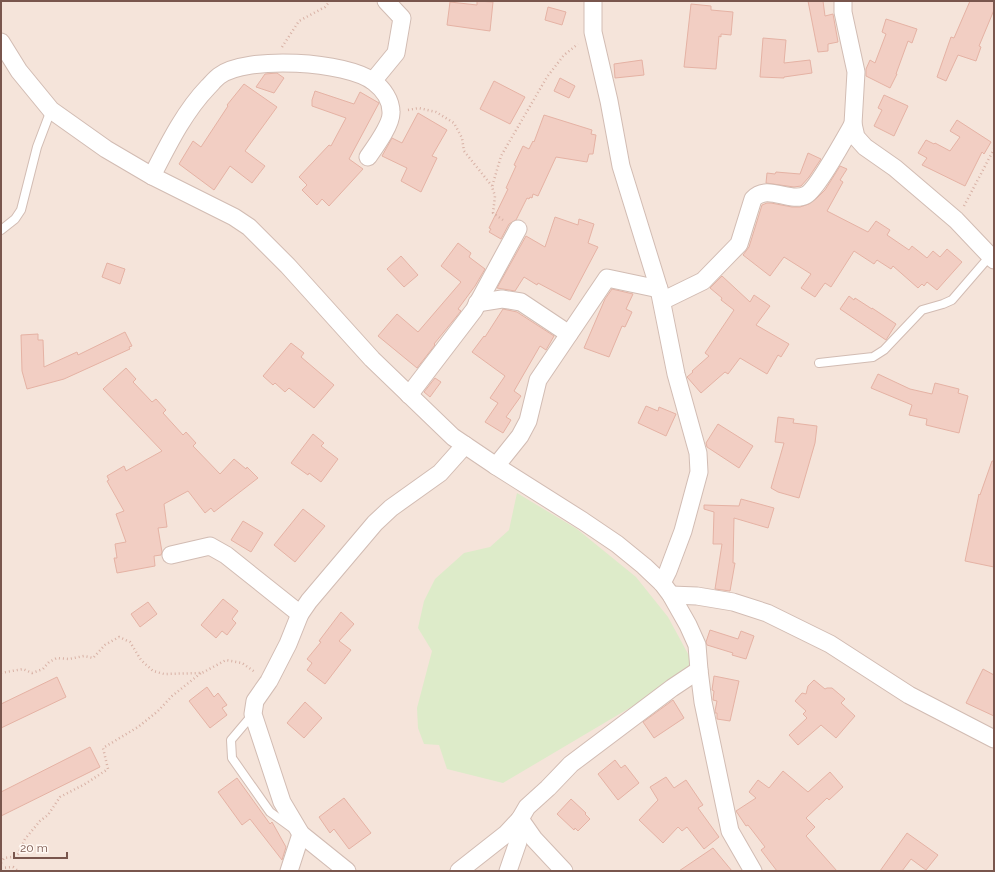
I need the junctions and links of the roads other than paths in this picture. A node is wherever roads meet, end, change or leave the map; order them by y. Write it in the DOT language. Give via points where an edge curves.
graph roads {
  1 [pos="386,1"];
  2 [pos="593,1"];
  3 [pos="843,1"];
  4 [pos="1,42"];
  5 [pos="373,81"];
  6 [pos="51,110"];
  7 [pos="853,124"];
  8 [pos="368,157"];
  9 [pos="152,176"];
  10 [pos="518,229"];
  11 [pos="1,230"];
  12 [pos="992,258"];
  13 [pos="661,295"];
  14 [pos="477,303"];
  15 [pos="569,334"];
  16 [pos="819,363"];
  17 [pos="409,395"];
  18 [pos="465,445"];
  19 [pos="496,466"];
  20 [pos="171,555"];
  21 [pos="666,589"];
  22 [pos="300,614"];
  23 [pos="699,670"];
  24 [pos="253,714"];
  25 [pos="994,740"];
  26 [pos="520,819"];
  27 [pos="301,834"];
  28 [pos="289,871"];
  29 [pos="347,871"];
  30 [pos="459,871"];
  31 [pos="508,871"];
  32 [pos="564,871"];
  33 [pos="753,871"];
  1 -- 5 [label="street" via="402,18 396,53"];
  2 -- 13 [label="street" via="593,32 621,166"];
  3 -- 7 [label="street" via="856,72"];
  4 -- 6 [label="street" via="19,71"];
  5 -- 8 [label="street" via="386,94 392,113 383,135"];
  5 -- 9 [label="street" via="350,71 310,64 272,62 230,70 218,76 195,101 166,147"];
  6 -- 9 [label="street" via="106,149"];
  6 -- 11 [label="lane" via="37,147 21,210 16,219"];
  7 -- 12 [label="street" via="856,137 865,146 956,220"];
  7 -- 13 [label="street" via="813,190 801,197 758,194 739,244 703,281"];
  9 -- 17 [label="street" via="249,227"];
  10 -- 14 [label="street"];
  12 -- 16 [label="lane" via="952,300 922,310 884,350 873,357"];
  13 -- 15 [label="street" via="607,278"];
  13 -- 21 [label="street" via="676,374 698,453 699,472 683,531 668,571"];
  14 -- 15 [label="street" via="502,299 521,302"];
  14 -- 17 [label="street"];
  15 -- 19 [label="street" via="538,380 528,421 520,436"];
  17 -- 18 [label="street" via="453,437"];
  18 -- 19 [label="street"];
  18 -- 22 [label="street" via="440,473 391,508 375,523"];
  19 -- 21 [label="street" via="617,544 644,566"];
  20 -- 22 [label="street" via="210,546 226,554"];
  21 -- 23 [label="street" via="697,645"];
  21 -- 25 [label="street" via="734,602 766,613 830,644 909,695"];
  22 -- 24 [label="street" via="269,681 255,701"];
  23 -- 26 [label="street" via="571,764 527,807"];
  23 -- 33 [label="street" via="703,702 730,831"];
  24 -- 27 [label="street" via="282,802"];
  24 -- 27 [label="lane" via="231,740 232,758 270,812"];
  26 -- 30 [label="street" via="506,834"];
  26 -- 31 [label="street" via="518,842"];
  26 -- 32 [label="street" via="534,839"];
  27 -- 28 [label="street"];
  27 -- 29 [label="street"];
}
